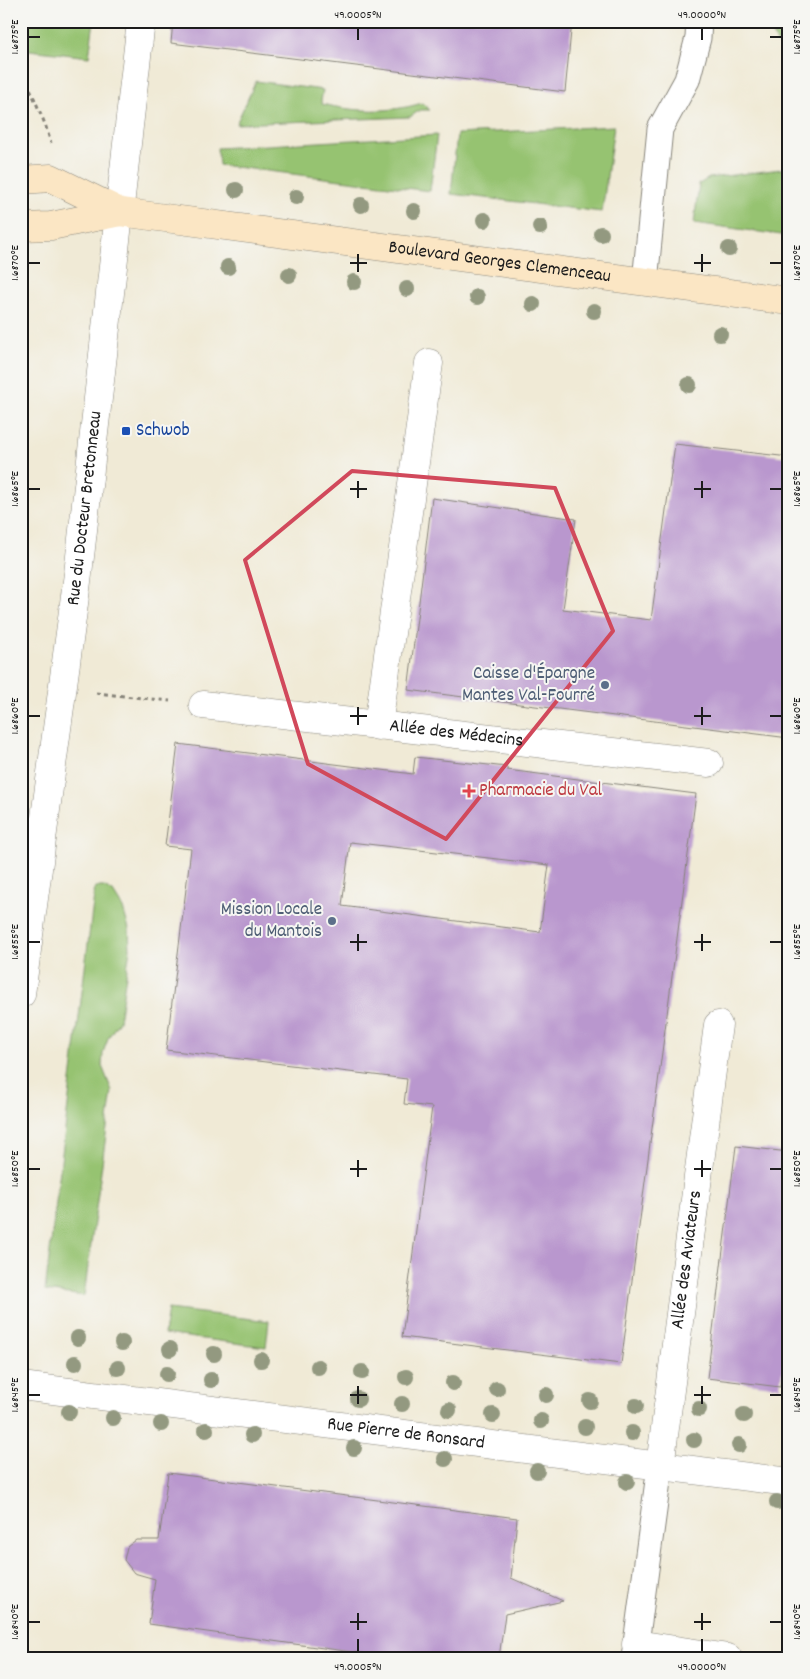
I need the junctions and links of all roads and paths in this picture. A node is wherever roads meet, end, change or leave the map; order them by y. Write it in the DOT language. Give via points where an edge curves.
graph roads {
  1 [pos="141,21"];
  2 [pos="699,21"];
  3 [pos="21,180"];
  4 [pos="120,212"];
  5 [pos="21,227"];
  6 [pos="645,282"];
  7 [pos="789,301"];
  8 [pos="428,363"];
  9 [pos="118,695"];
  10 [pos="204,705"];
  11 [pos="378,726"];
  12 [pos="709,763"];
  13 [pos="21,994"];
  14 [pos="718,1025"];
  15 [pos="21,1386"];
  16 [pos="660,1466"];
  17 [pos="789,1482"];
  18 [pos="635,1651"];
  19 [pos="728,1658"];
  1 -- 4 [label="street, Rue du Docteur Bretonneau"];
  2 -- 6 [label="lane" via="687,80 660,129"];
  3 -- 4 [label="main road, Boulevard Georges Clemenceau" via="51,178"];
  4 -- 5 [label="main road, Boulevard Georges Clemenceau" via="51,226"];
  4 -- 6 [label="main road, Boulevard Georges Clemenceau"];
  4 -- 13 [label="street, Rue du Docteur Bretonneau" via="78,574"];
  6 -- 7 [label="main road, Boulevard Georges Clemenceau"];
  8 -- 11 [label="street"];
  9 -- 10 [label="path"];
  10 -- 11 [label="street, Allée des Médecins"];
  11 -- 12 [label="street, Allée des Médecins"];
  14 -- 16 [label="street, Allée des Aviateurs"];
  15 -- 16 [label="street, Rue Pierre de Ronsard"];
  16 -- 17 [label="street, Rue Pierre de Ronsard"];
  16 -- 18 [label="lane"];
  18 -- 19 [label="street"];
}
